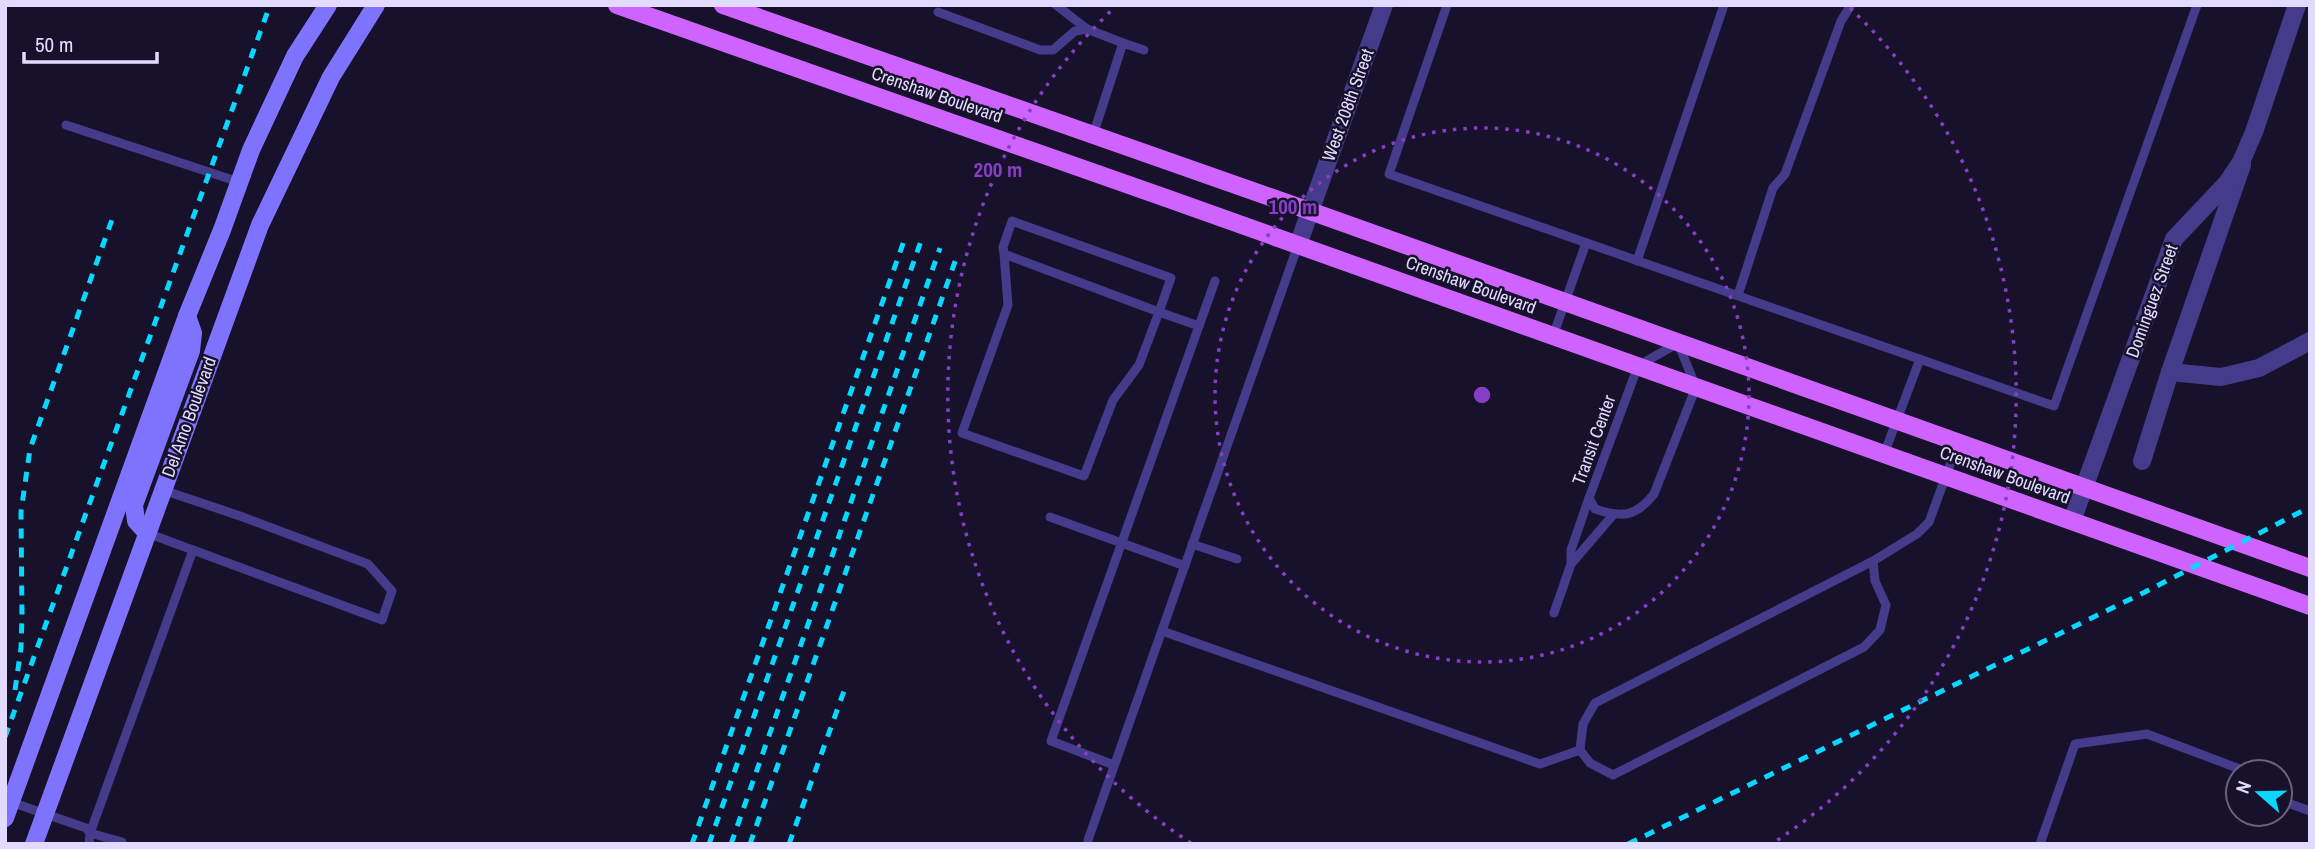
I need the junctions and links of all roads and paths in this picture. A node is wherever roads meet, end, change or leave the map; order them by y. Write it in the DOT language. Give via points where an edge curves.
graph roads {
  1 [pos="328,5"];
  2 [pos="376,5"];
  3 [pos="617,5"];
  4 [pos="723,5"];
  5 [pos="1056,5"];
  6 [pos="1384,5"];
  7 [pos="1447,5"];
  8 [pos="1724,5"];
  9 [pos="1852,5"];
  10 [pos="2197,5"];
  11 [pos="2297,5"];
  12 [pos="761,12"];
  13 [pos="938,12"];
  14 [pos="1087,29"];
  15 [pos="1123,43"];
  16 [pos="1144,50"];
  17 [pos="66,125"];
  18 [pos="2253,132"];
  19 [pos="1093,135"];
  20 [pos="239,182"];
  21 [pos="1310,211"];
  22 [pos="1586,243"];
  23 [pos="1298,245"];
  24 [pos="1004,254"];
  25 [pos="1637,261"];
  26 [pos="1215,281"];
  27 [pos="1738,295"];
  28 [pos="1565,303"];
  29 [pos="1159,312"];
  30 [pos="187,316"];
  31 [pos="1199,326"];
  32 [pos="1553,336"];
  33 [pos="2310,341"];
  34 [pos="1678,343"];
  35 [pos="1920,359"];
  36 [pos="1638,366"];
  37 [pos="2170,372"];
  38 [pos="1696,387"];
  39 [pos="1896,421"];
  40 [pos="1958,443"];
  41 [pos="1884,454"];
  42 [pos="2142,461"];
  43 [pos="1946,476"];
  44 [pos="2084,488"];
  45 [pos="163,490"];
  46 [pos="1589,498"];
  47 [pos="1613,515"];
  48 [pos="1050,517"];
  49 [pos="2072,521"];
  50 [pos="147,533"];
  51 [pos="1121,543"];
  52 [pos="1192,544"];
  53 [pos="193,550"];
  54 [pos="1237,559"];
  55 [pos="1873,561"];
  56 [pos="1571,564"];
  57 [pos="1185,566"];
  58 [pos="2310,568"];
  59 [pos="2310,606"];
  60 [pos="1554,613"];
  61 [pos="1162,631"];
  62 [pos="1580,750"];
  63 [pos="2224,763"];
  64 [pos="1114,765"];
  65 [pos="8,810"];
  66 [pos="45,814"];
  67 [pos="90,833"];
  68 [pos="1088,840"];
  69 [pos="122,842"];
  70 [pos="34,844"];
  71 [pos="89,844"];
  72 [pos="2040,844"];
  1 -- 20 [label="main road, Del Amo Boulevard" via="295,56"];
  2 -- 45 [label="main road, Del Amo Boulevard" via="331,77 260,225"];
  3 -- 23 [label="main road, Crenshaw Boulevard"];
  4 -- 12 [label="main road, Crenshaw Boulevard"];
  5 -- 14 [label="lane"];
  6 -- 21 [label="street, West 208th Street"];
  7 -- 22 [label="lane" via="1390,174"];
  8 -- 25 [label="lane"];
  9 -- 27 [label="lane" via="1840,21 1785,174 1773,188"];
  10 -- 35 [label="lane" via="2054,406"];
  11 -- 18 [label="street, Dominguez Street"];
  12 -- 19 [label="main road, Crenshaw Boulevard"];
  13 -- 14 [label="lane" via="1040,50 1053,50 1075,31"];
  14 -- 15 [label="lane"];
  15 -- 16 [label="lane"];
  15 -- 19 [label="lane"];
  17 -- 20 [label="lane"];
  18 -- 37 [label="street, Dominguez Street"];
  18 -- 44 [label="street, Dominguez Street" via="2227,183 2174,239"];
  19 -- 21 [label="main road, Crenshaw Boulevard"];
  20 -- 30 [label="main road, Del Amo Boulevard"];
  21 -- 23 [label="street, West 208th Street"];
  21 -- 28 [label="main road, Crenshaw Boulevard"];
  22 -- 25 [label="lane"];
  22 -- 28 [label="lane"];
  23 -- 32 [label="main road, Crenshaw Boulevard"];
  23 -- 52 [label="lane"];
  24 -- 29 [label="lane"];
  24 -- 29 [label="lane" via="1012,221 1171,278"];
  24 -- 29 [label="lane" via="1008,305 962,433 1084,476 1113,400 1139,365"];
  25 -- 27 [label="lane"];
  26 -- 31 [label="lane"];
  27 -- 35 [label="lane"];
  28 -- 32 [label="lane"];
  28 -- 34 [label="main road, Crenshaw Boulevard"];
  29 -- 31 [label="lane"];
  30 -- 50 [label="main road" via="193,333 191,351 134,505 136,521"];
  30 -- 65 [label="main road, Del Amo Boulevard"];
  31 -- 51 [label="lane"];
  32 -- 36 [label="main road, Crenshaw Boulevard"];
  33 -- 37 [label="street" via="2259,368 2221,377"];
  34 -- 36 [label="lane"];
  34 -- 38 [label="lane"];
  34 -- 39 [label="main road, Crenshaw Boulevard"];
  35 -- 39 [label="lane"];
  36 -- 38 [label="main road, Crenshaw Boulevard"];
  36 -- 46 [label="lane, Transit Center"];
  37 -- 42 [label="street, Dominguez Street"];
  38 -- 41 [label="main road, Crenshaw Boulevard"];
  38 -- 47 [label="lane" via="1654,494 1631,514"];
  39 -- 40 [label="main road, Crenshaw Boulevard"];
  39 -- 41 [label="lane"];
  40 -- 43 [label="lane"];
  40 -- 44 [label="main road, Crenshaw Boulevard"];
  41 -- 43 [label="main road, Crenshaw Boulevard"];
  43 -- 49 [label="main road, Crenshaw Boulevard"];
  43 -- 55 [label="lane" via="1929,523"];
  44 -- 49 [label="street, Dominguez Street"];
  44 -- 58 [label="main road, Crenshaw Boulevard"];
  45 -- 50 [label="main road, Del Amo Boulevard"];
  45 -- 53 [label="lane" via="368,564 392,591 382,620"];
  46 -- 47 [label="lane, Transit Center" via="1595,509"];
  46 -- 56 [label="lane" via="1571,550"];
  47 -- 56 [label="lane"];
  48 -- 51 [label="lane"];
  49 -- 59 [label="main road, Crenshaw Boulevard"];
  50 -- 53 [label="lane"];
  50 -- 66 [label="main road, Del Amo Boulevard"];
  51 -- 57 [label="lane"];
  51 -- 64 [label="lane" via="1051,741"];
  52 -- 54 [label="lane"];
  52 -- 57 [label="lane"];
  53 -- 67 [label="lane"];
  55 -- 62 [label="lane" via="1595,702 1583,724"];
  55 -- 62 [label="lane" via="1875,581 1886,605 1880,630 1864,647 1613,775 1590,763"];
  56 -- 60 [label="lane"];
  57 -- 61 [label="lane"];
  61 -- 62 [label="lane" via="1540,764"];
  61 -- 64 [label="lane"];
  63 -- 72 [label="lane" via="2147,734 2075,744"];
  64 -- 68 [label="lane"];
  65 -- 66 [label="lane"];
  66 -- 67 [label="lane"];
  66 -- 70 [label="main road, Del Amo Boulevard"];
  67 -- 69 [label="lane"];
  67 -- 71 [label="lane"];
}
